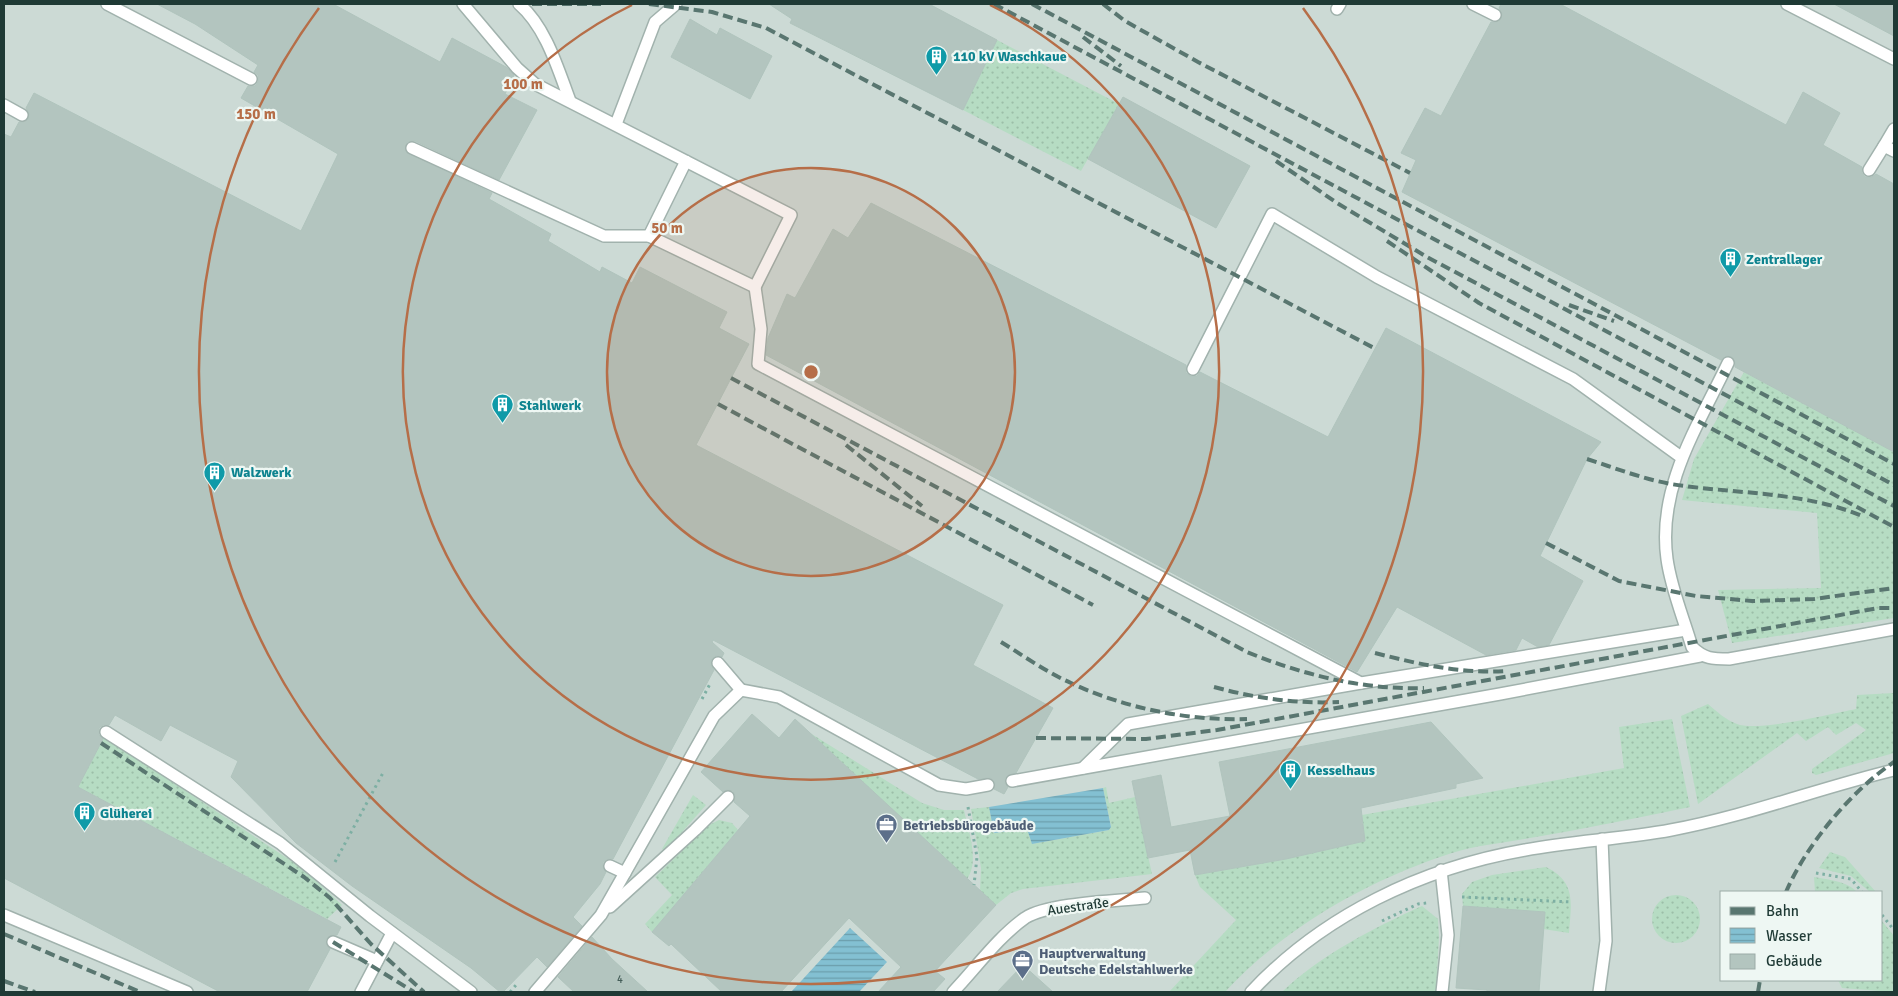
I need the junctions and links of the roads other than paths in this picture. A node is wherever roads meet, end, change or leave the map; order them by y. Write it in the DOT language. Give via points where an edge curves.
graph roads {
  1 [pos="107,4"];
  2 [pos="463,4"];
  3 [pos="519,4"];
  4 [pos="676,4"];
  5 [pos="1474,4"];
  6 [pos="1786,4"];
  7 [pos="1495,15"];
  8 [pos="1894,59"];
  9 [pos="251,79"];
  10 [pos="570,101"];
  11 [pos="4,105"];
  12 [pos="22,115"];
  13 [pos="616,124"];
  14 [pos="1894,129"];
  15 [pos="412,148"];
  16 [pos="1889,149"];
  17 [pos="686,161"];
  18 [pos="1869,170"];
  19 [pos="649,236"];
  20 [pos="755,288"];
  21 [pos="1728,363"];
  22 [pos="1193,369"];
  23 [pos="1682,457"];
  24 [pos="1894,629"];
  25 [pos="1686,630"];
  26 [pos="1700,656"];
  27 [pos="718,663"];
  28 [pos="1361,683"];
  29 [pos="741,690"];
  30 [pos="106,732"];
  31 [pos="1083,768"];
  32 [pos="1894,770"];
  33 [pos="1012,781"];
  34 [pos="988,785"];
  35 [pos="728,797"];
  36 [pos="1602,839"];
  37 [pos="610,866"];
  38 [pos="1441,870"];
  39 [pos="625,873"];
  40 [pos="1145,898"];
  41 [pos="4,915"];
  42 [pos="601,915"];
  43 [pos="392,933"];
  44 [pos="333,942"];
  45 [pos="377,961"];
  46 [pos="187,992"];
  47 [pos="361,992"];
  48 [pos="471,992"];
  49 [pos="535,992"];
  50 [pos="953,992"];
  51 [pos="1251,992"];
  52 [pos="1442,992"];
  53 [pos="1599,992"];
  1 -- 9 [label="lane"];
  2 -- 10 [label="lane" via="517,68 535,84"];
  3 -- 10 [label="lane" via="530,13"];
  4 -- 13 [label="lane" via="655,22"];
  5 -- 7 [label="lane"];
  6 -- 8 [label="lane"];
  10 -- 13 [label="lane"];
  11 -- 12 [label="lane"];
  13 -- 17 [label="lane"];
  14 -- 16 [label="lane"];
  15 -- 19 [label="lane" via="604,236"];
  16 -- 18 [label="lane"];
  17 -- 19 [label="lane"];
  17 -- 20 [label="lane" via="791,215"];
  19 -- 20 [label="lane"];
  20 -- 28 [label="lane" via="761,329 758,364"];
  21 -- 23 [label="lane"];
  22 -- 23 [label="lane" via="1272,214 1377,277 1573,379"];
  23 -- 25 [label="lane" via="1672,484 1665,538 1667,562"];
  24 -- 26 [label="lane" via="1729,659 1710,660"];
  25 -- 26 [label="lane" via="1692,648"];
  25 -- 28 [label="lane"];
  26 -- 31 [label="lane"];
  27 -- 29 [label="lane"];
  28 -- 31 [label="lane" via="1128,724"];
  29 -- 34 [label="lane" via="779,698 939,785 966,789"];
  29 -- 39 [label="lane" via="714,716"];
  30 -- 43 [label="lane" via="280,843"];
  31 -- 33 [label="lane"];
  32 -- 36 [label="lane" via="1672,830"];
  35 -- 42 [label="lane"];
  36 -- 38 [label="lane" via="1526,850"];
  36 -- 53 [label="lane" via="1606,941"];
  37 -- 39 [label="lane"];
  38 -- 51 [label="lane" via="1380,897 1317,934 1285,958"];
  38 -- 52 [label="lane" via="1448,935"];
  39 -- 42 [label="lane"];
  40 -- 50 [label="lane, Auestraße" via="1058,908 1026,918"];
  41 -- 46 [label="lane"];
  42 -- 49 [label="lane"];
  43 -- 45 [label="lane"];
  43 -- 48 [label="lane"];
  44 -- 45 [label="lane"];
  45 -- 47 [label="lane"];
}
